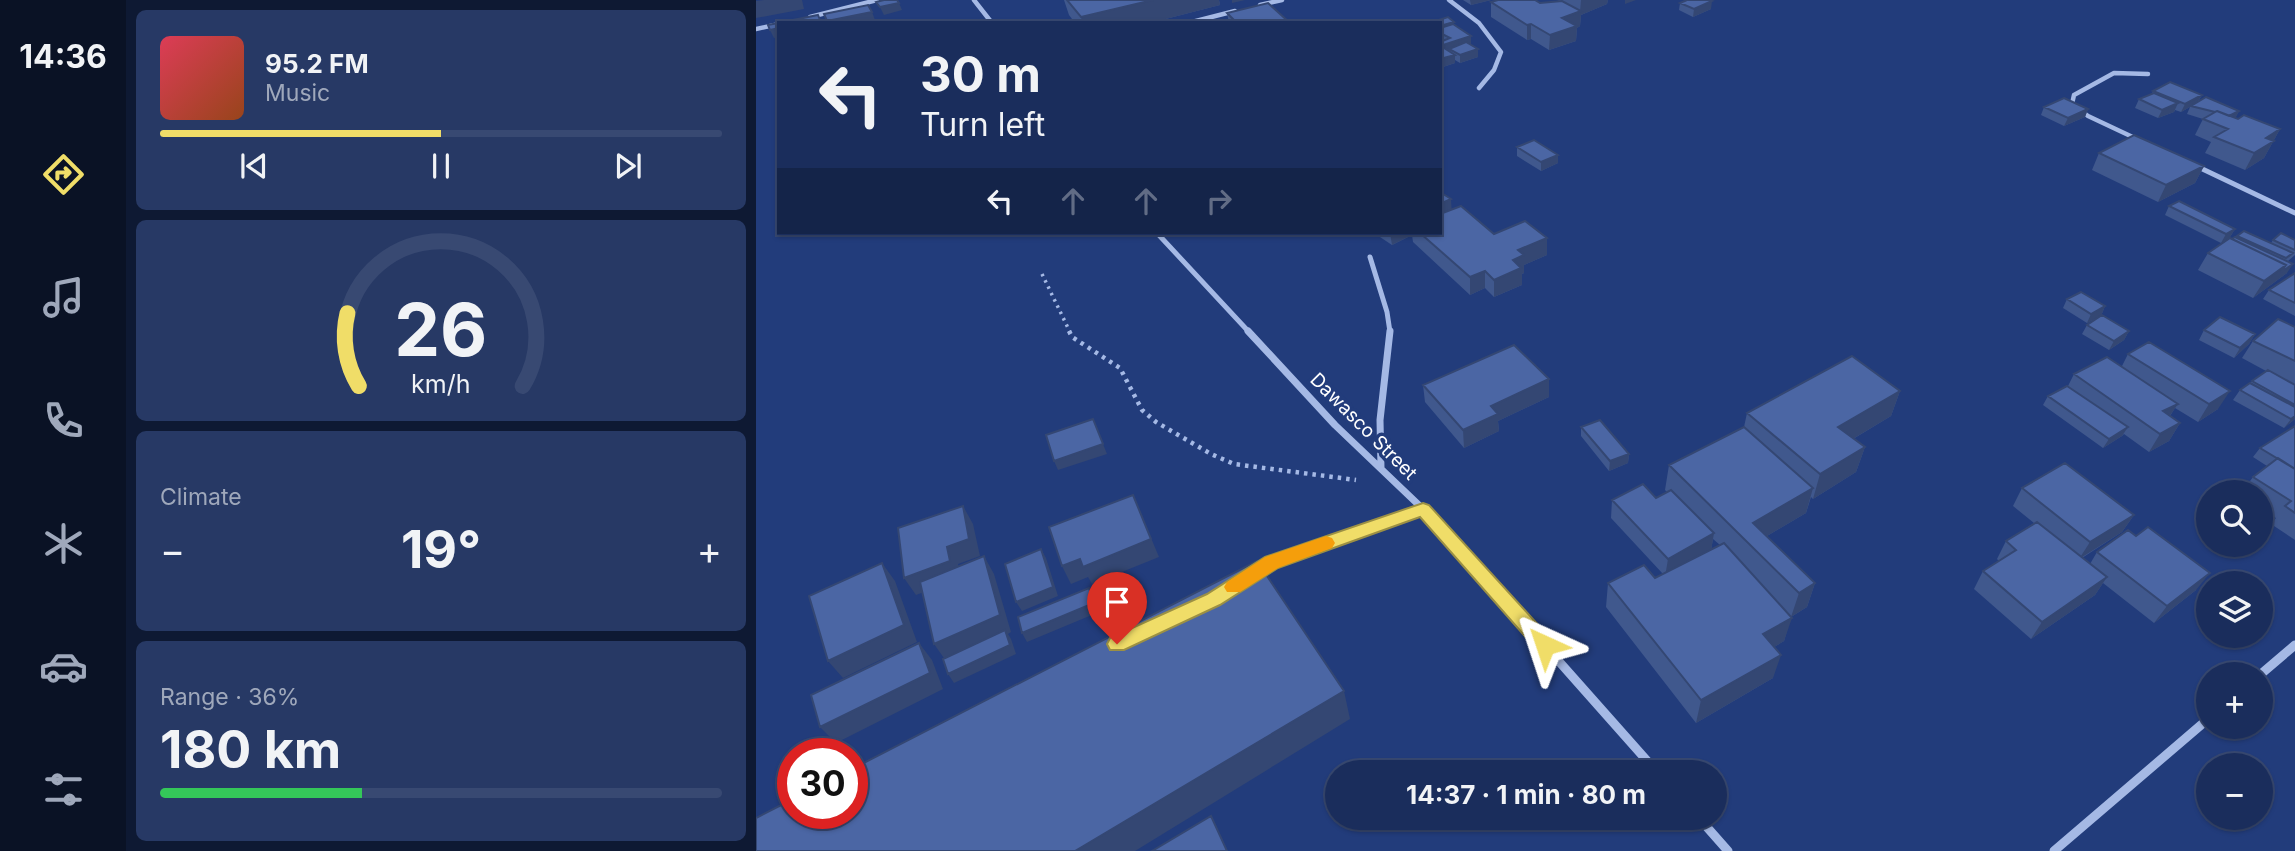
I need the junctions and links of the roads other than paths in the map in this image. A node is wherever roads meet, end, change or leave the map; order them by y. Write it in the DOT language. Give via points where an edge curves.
graph roads {
  1 [pos="877,0"];
  2 [pos="974,0"];
  3 [pos="1282,0"];
  4 [pos="1449,0"];
  5 [pos="1255,6"];
  6 [pos="1242,10"];
  7 [pos="805,18"];
  8 [pos="990,21"];
  9 [pos="1196,21"];
  10 [pos="777,24"];
  11 [pos="756,29"];
  12 [pos="2148,74"];
  13 [pos="1479,88"];
  14 [pos="2149,144"];
  15 [pos="2185,161"];
  16 [pos="2295,213"];
  17 [pos="1159,235"];
  18 [pos="1370,257"];
  19 [pos="1381,469"];
  20 [pos="1423,509"];
  21 [pos="1248,577"];
  22 [pos="2295,645"];
  23 [pos="2273,664"];
  24 [pos="2196,729"];
  25 [pos="1646,760"];
  26 [pos="1709,830"];
  27 [pos="1728,851"];
  28 [pos="2054,851"];
  1 -- 7 [label="street"];
  2 -- 8 [label="street"];
  3 -- 5 [label="street"];
  4 -- 13 [label="street" via="1475,17 1501,52"];
  6 -- 9 [label="street"];
  10 -- 11 [label="street"];
  12 -- 14 [label="street" via="2114,73 2074,95 2072,104"];
  15 -- 16 [label="street"];
  17 -- 19 [label="street, Dawasco Street"];
  18 -- 19 [label="street" via="1390,332 1379,435"];
  19 -- 20 [label="street, Dawasco Street"];
  20 -- 21 [label="street" via="1271,562"];
  20 -- 25 [label="street, Dawasco Street"];
  22 -- 23 [label="street"];
  24 -- 28 [label="street"];
  26 -- 27 [label="street"];
}
